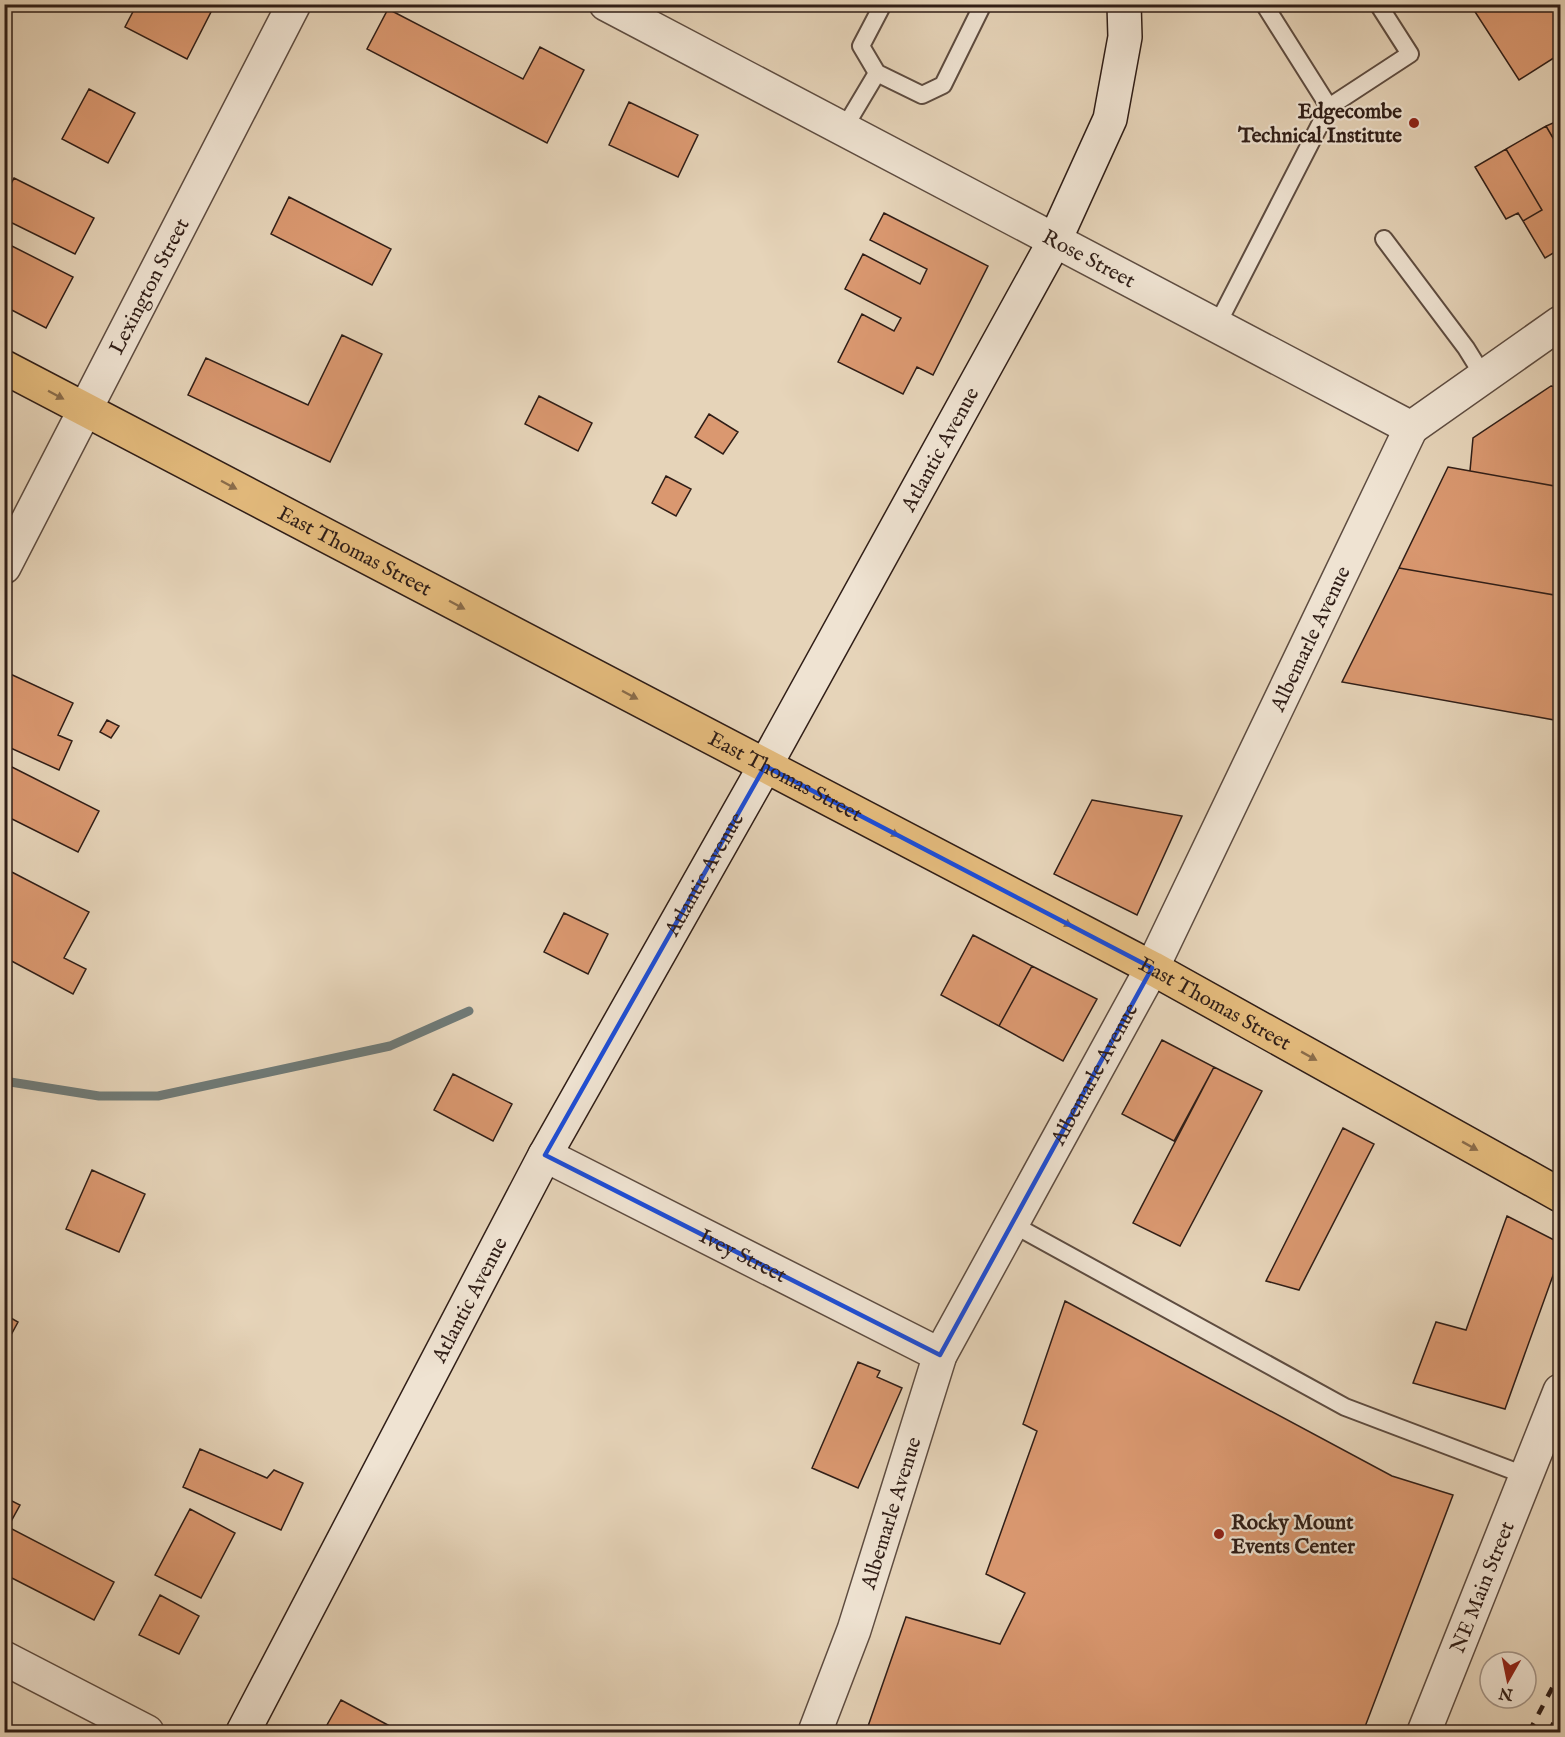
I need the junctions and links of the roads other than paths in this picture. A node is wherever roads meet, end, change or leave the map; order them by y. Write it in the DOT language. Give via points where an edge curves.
graph roads {
  1 [pos="294,4"];
  2 [pos="606,4"];
  3 [pos="883,4"];
  4 [pos="983,4"];
  5 [pos="1124,4"];
  6 [pos="1264,4"];
  7 [pos="1378,4"];
  8 [pos="877,73"];
  9 [pos="1329,107"];
  10 [pos="843,130"];
  11 [pos="1384,239"];
  12 [pos="1054,242"];
  13 [pos="1560,323"];
  14 [pos="1216,327"];
  15 [pos="4,368"];
  16 [pos="1484,377"];
  17 [pos="87,411"];
  18 [pos="1411,428"];
  19 [pos="4,567"];
  20 [pos="765,766"];
  21 [pos="1152,968"];
  22 [pos="545,1155"];
  23 [pos="1560,1196"];
  24 [pos="1012,1224"];
  25 [pos="940,1355"];
  26 [pos="1560,1391"];
  27 [pos="1551,1446"];
  28 [pos="1527,1476"];
  29 [pos="4,1658"];
  30 [pos="147,1732"];
  31 [pos="243,1732"];
  32 [pos="816,1732"];
  33 [pos="1424,1732"];
  1 -- 17 [label="street, Lexington Street"];
  2 -- 10 [label="street, Rose Street"];
  3 -- 8 [label="lane" via="861,46"];
  4 -- 8 [label="lane" via="943,85 922,95"];
  5 -- 12 [label="street, Atlantic Avenue" via="1125,37 1110,119"];
  6 -- 9 [label="lane"];
  7 -- 9 [label="lane" via="1410,54"];
  8 -- 10 [label="lane"];
  9 -- 14 [label="lane"];
  10 -- 12 [label="street, Rose Street"];
  11 -- 16 [label="lane"];
  12 -- 14 [label="street, Rose Street"];
  12 -- 20 [label="street, Atlantic Avenue"];
  13 -- 16 [label="street"];
  14 -- 18 [label="street, Rose Street"];
  15 -- 17 [label="main road, East Thomas Street, one-way"];
  16 -- 18 [label="street"];
  17 -- 19 [label="street, Lexington Street"];
  17 -- 20 [label="main road, East Thomas Street, one-way"];
  18 -- 21 [label="street, Albemarle Avenue"];
  20 -- 21 [label="main road, East Thomas Street, one-way"];
  20 -- 22 [label="street, Atlantic Avenue"];
  21 -- 23 [label="main road, East Thomas Street, one-way"];
  21 -- 24 [label="street, Albemarle Avenue"];
  22 -- 25 [label="street, Ivey Street"];
  22 -- 31 [label="street, Atlantic Avenue"];
  24 -- 25 [label="street, Albemarle Avenue"];
  24 -- 28 [label="lane" via="1345,1407"];
  25 -- 32 [label="street, Albemarle Avenue" via="854,1630"];
  26 -- 27 [label="street, NE Main Street"];
  27 -- 28 [label="street, NE Main Street"];
  28 -- 33 [label="street, NE Main Street"];
  29 -- 30 [label="street"];
}
